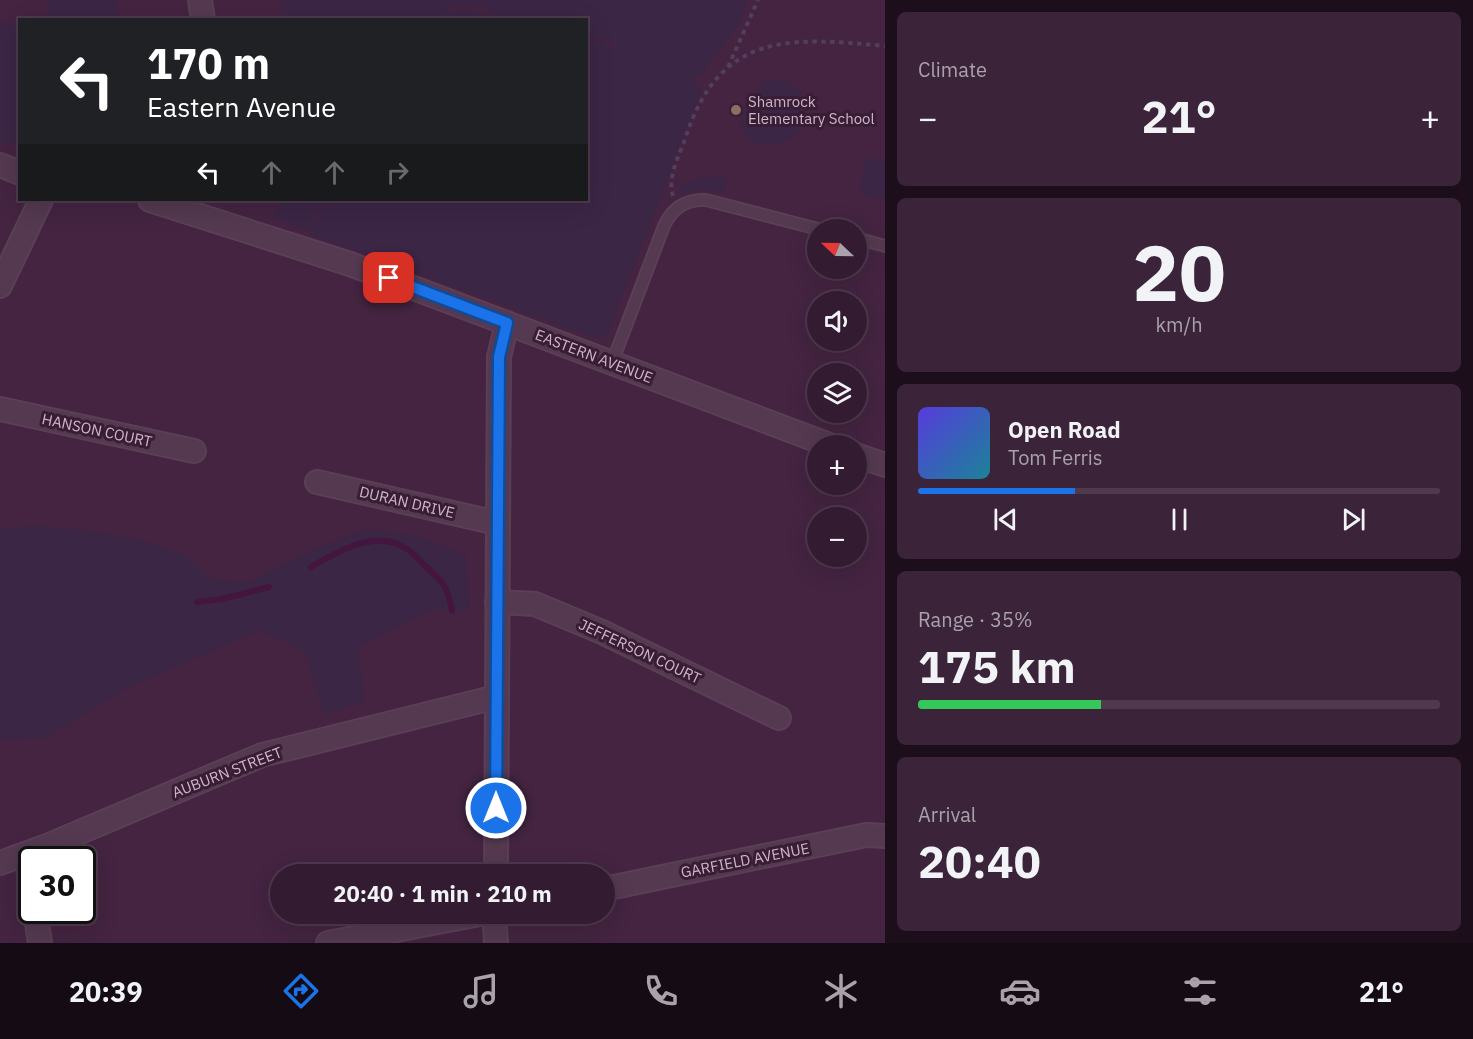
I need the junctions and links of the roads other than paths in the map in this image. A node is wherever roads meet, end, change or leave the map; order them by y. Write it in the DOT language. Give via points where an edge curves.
graph roads {
  1 [pos="200,0"];
  2 [pos="203,18"];
  3 [pos="0,165"];
  4 [pos="18,172"];
  5 [pos="41,201"];
  6 [pos="158,201"];
  7 [pos="173,203"];
  8 [pos="807,226"];
  9 [pos="867,241"];
  10 [pos="885,246"];
  11 [pos="0,286"];
  12 [pos="507,323"];
  13 [pos="612,363"];
  14 [pos="0,409"];
  15 [pos="807,437"];
  16 [pos="194,451"];
  17 [pos="867,459"];
  18 [pos="885,465"];
  19 [pos="317,482"];
  20 [pos="497,523"];
  21 [pos="497,602"];
  22 [pos="496,697"];
  23 [pos="779,718"];
  24 [pos="885,836"];
  25 [pos="45,846"];
  26 [pos="18,857"];
  27 [pos="0,863"];
  28 [pos="496,864"];
  29 [pos="615,887"];
  30 [pos="37,924"];
  31 [pos="428,924"];
  32 [pos="495,924"];
  33 [pos="40,943"];
  34 [pos="328,943"];
  35 [pos="496,943"];
  1 -- 2 [label="street"];
  3 -- 4 [label="street"];
  5 -- 11 [label="street"];
  6 -- 7 [label="street, EASTERN AVENUE"];
  7 -- 12 [label="street, EASTERN AVENUE"];
  8 -- 13 [label="lane" via="706,200 678,207 664,226"];
  9 -- 10 [label="lane"];
  12 -- 13 [label="street, EASTERN AVENUE"];
  12 -- 20 [label="street" via="499,357"];
  13 -- 15 [label="street, EASTERN AVENUE"];
  14 -- 16 [label="street, HANSON COURT"];
  17 -- 18 [label="street"];
  19 -- 20 [label="street, DURAN DRIVE"];
  20 -- 21 [label="street"];
  21 -- 22 [label="street"];
  21 -- 23 [label="street, JEFFERSON COURT" via="533,603 603,632"];
  22 -- 25 [label="street, AUBURN STREET" via="262,755"];
  22 -- 28 [label="street"];
  24 -- 29 [label="street, GARFIELD AVENUE" via="863,836"];
  26 -- 27 [label="street, AUBURN STREET"];
  30 -- 33 [label="street"];
  31 -- 34 [label="street"];
  32 -- 35 [label="street"];
}
